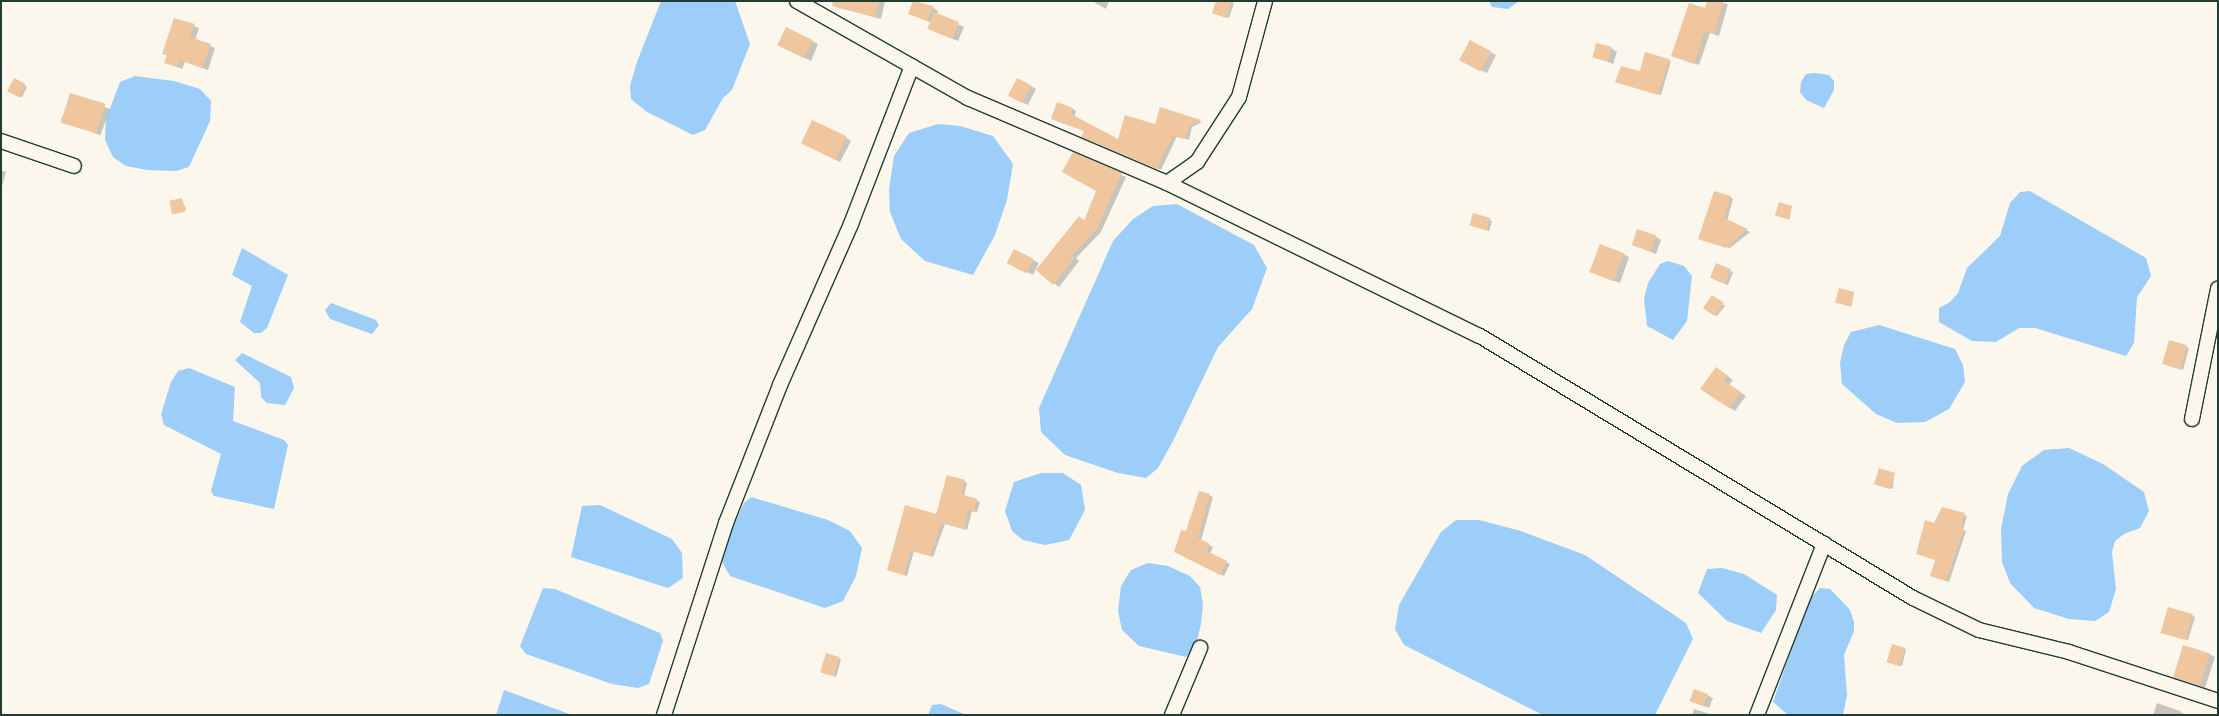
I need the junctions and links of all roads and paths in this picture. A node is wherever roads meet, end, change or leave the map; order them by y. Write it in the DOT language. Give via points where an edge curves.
graph roads {
  1 [pos="797,1"];
  2 [pos="1265,1"];
  3 [pos="912,66"];
  4 [pos="1,141"];
  5 [pos="74,166"];
  6 [pos="1167,183"];
  7 [pos="2218,289"];
  8 [pos="2192,419"];
  9 [pos="1824,544"];
  10 [pos="1200,648"];
  11 [pos="2218,701"];
  12 [pos="664,715"];
  13 [pos="1172,715"];
  14 [pos="1757,715"];
  1 -- 3 [label="street"];
  2 -- 6 [label="street" via="1240,97 1197,162"];
  3 -- 6 [label="street" via="968,98"];
  3 -- 12 [label="street" via="851,224 780,385 726,523"];
  4 -- 5 [label="street"];
  6 -- 9 [label="street" via="1480,336"];
  7 -- 8 [label="street"];
  9 -- 11 [label="street" via="1913,598 1979,630 2070,652"];
  9 -- 14 [label="street"];
  10 -- 13 [label="street"];
}
